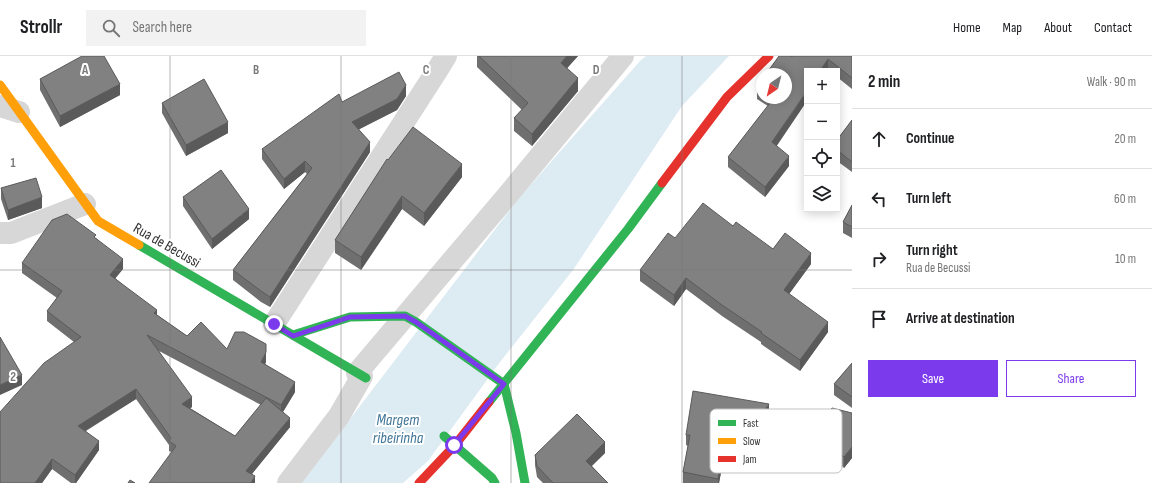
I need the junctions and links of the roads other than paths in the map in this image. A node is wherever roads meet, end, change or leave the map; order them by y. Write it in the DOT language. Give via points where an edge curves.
graph roads {
  1 [pos="446,56"];
  2 [pos="623,56"];
  3 [pos="769,56"];
  4 [pos="0,85"];
  5 [pos="10,109"];
  6 [pos="85,204"];
  7 [pos="0,233"];
  8 [pos="411,319"];
  9 [pos="274,324"];
  10 [pos="293,336"];
  11 [pos="361,376"];
  12 [pos="501,382"];
  13 [pos="444,436"];
  14 [pos="454,445"];
  15 [pos="288,483"];
  16 [pos="419,483"];
  17 [pos="495,483"];
  18 [pos="525,483"];
  1 -- 9 [label="street"];
  2 -- 8 [label="street"];
  3 -- 12 [label="street" via="727,97 628,229"];
  4 -- 5 [label="street, Rua de Becussi"];
  5 -- 6 [label="street, Rua de Becussi"];
  6 -- 7 [label="street" via="11,233"];
  6 -- 9 [label="street, Rua de Becussi" via="98,221"];
  8 -- 10 [label="street" via="350,317"];
  8 -- 11 [label="street"];
  8 -- 12 [label="street"];
  9 -- 10 [label="street, Rua de Becussi"];
  10 -- 11 [label="street, Rua de Becussi"];
  11 -- 15 [label="street" via="339,416"];
  12 -- 14 [label="street"];
  12 -- 18 [label="street" via="516,433"];
  13 -- 14 [label="street"];
  14 -- 16 [label="street"];
  14 -- 17 [label="street"];
}
